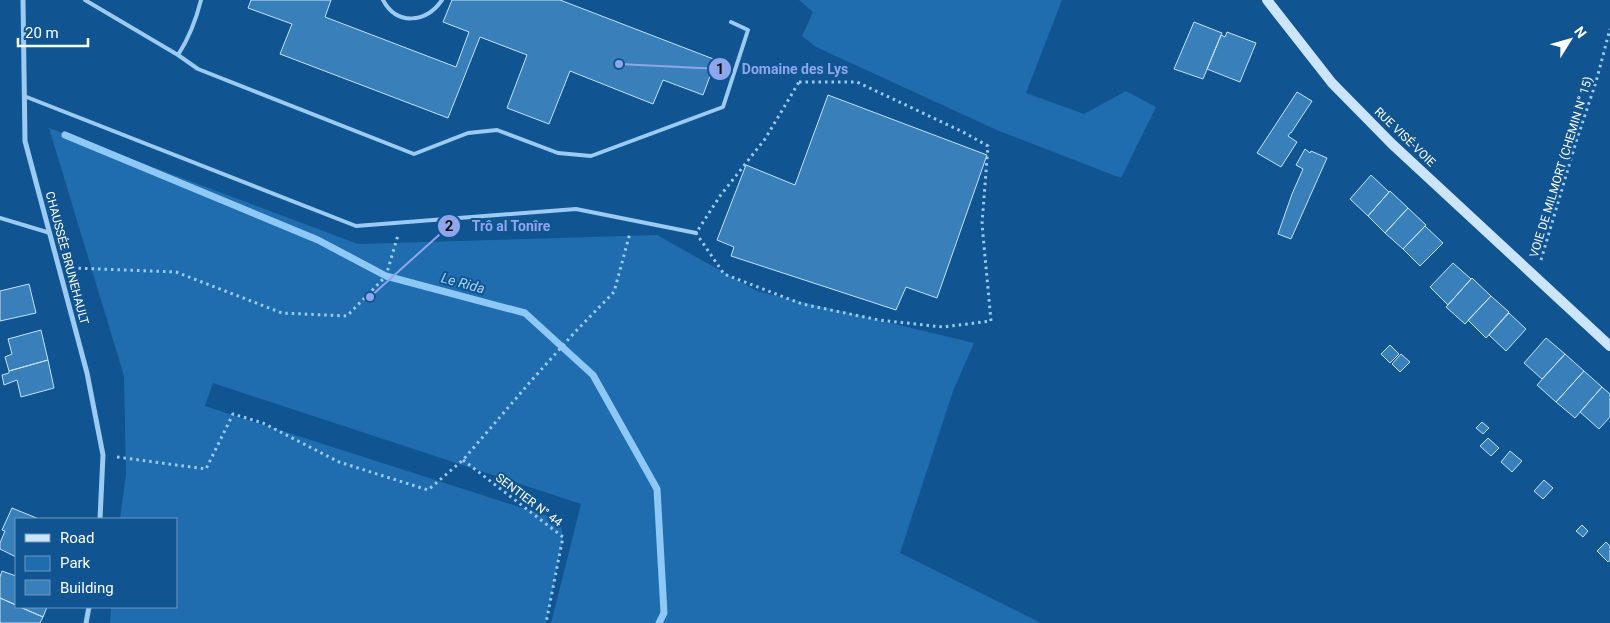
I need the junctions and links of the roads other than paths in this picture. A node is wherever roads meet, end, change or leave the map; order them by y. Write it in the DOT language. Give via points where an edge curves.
graph roads {
  1 [pos="23,0"];
  2 [pos="85,0"];
  3 [pos="200,0"];
  4 [pos="382,0"];
  5 [pos="442,0"];
  6 [pos="1266,0"];
  7 [pos="731,22"];
  8 [pos="178,55"];
  9 [pos="24,96"];
  10 [pos="0,218"];
  11 [pos="50,233"];
  12 [pos="696,233"];
  13 [pos="1610,346"];
  14 [pos="100,518"];
  15 [pos="89,608"];
  16 [pos="86,623"];
  1 -- 9 [label="street, CHAUSSÉE BRUNEHAULT"];
  2 -- 8 [label="lane"];
  3 -- 8 [label="lane" via="195,22"];
  4 -- 5 [label="lane" via="389,10 407,18 428,15"];
  6 -- 13 [label="street, RUE VISÉ-VOIE" via="1332,83 1392,144"];
  7 -- 8 [label="lane" via="748,30 723,107 591,156 558,153 497,130 468,132 414,154 198,69"];
  9 -- 11 [label="street, CHAUSSÉE BRUNEHAULT" via="26,141"];
  9 -- 12 [label="lane" via="356,226 576,209"];
  10 -- 11 [label="lane"];
  11 -- 14 [label="street, CHAUSSÉE BRUNEHAULT" via="87,373 103,455"];
  15 -- 16 [label="street"];
}
